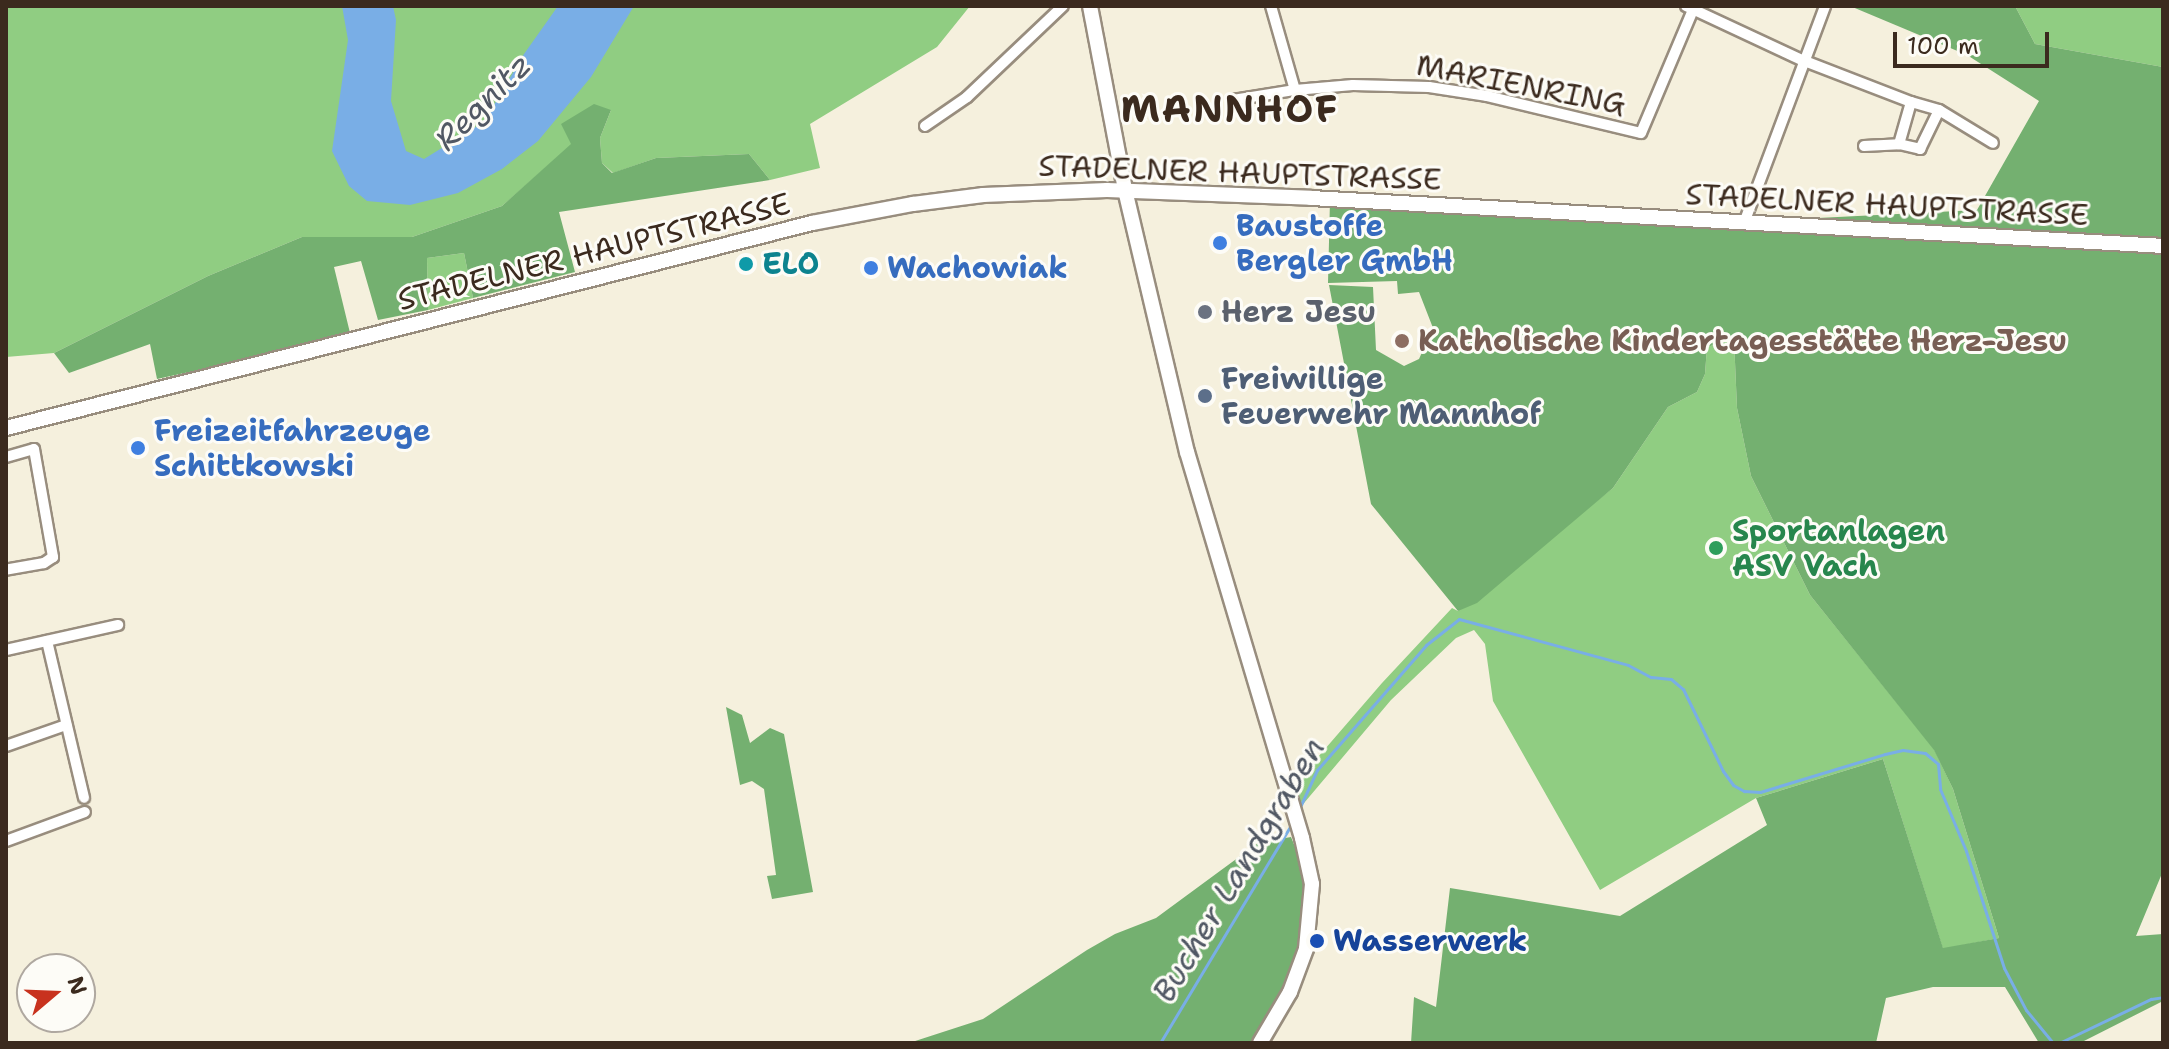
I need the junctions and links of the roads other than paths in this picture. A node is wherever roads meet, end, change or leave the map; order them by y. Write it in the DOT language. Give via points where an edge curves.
graph roads {
  1 [pos="1063,6"];
  2 [pos="1090,6"];
  3 [pos="1271,6"];
  4 [pos="1825,6"];
  5 [pos="1690,8"];
  6 [pos="1802,60"];
  7 [pos="1295,90"];
  8 [pos="1233,100"];
  9 [pos="1911,102"];
  10 [pos="1939,110"];
  11 [pos="925,126"];
  12 [pos="1993,143"];
  13 [pos="1899,144"];
  14 [pos="1864,146"];
  15 [pos="1125,190"];
  16 [pos="1744,223"];
  17 [pos="2163,246"];
  18 [pos="6,428"];
  19 [pos="6,457"];
  20 [pos="6,570"];
  21 [pos="118,625"];
  22 [pos="47,641"];
  23 [pos="6,650"];
  24 [pos="66,725"];
  25 [pos="6,746"];
  26 [pos="84,798"];
  27 [pos="85,812"];
  28 [pos="6,841"];
  29 [pos="1260,1043"];
  1 -- 11 [label="street" via="967,97"];
  2 -- 15 [label="main road"];
  3 -- 7 [label="street"];
  4 -- 6 [label="street"];
  5 -- 6 [label="street"];
  5 -- 7 [label="street, MARIENRING" via="1641,133 1429,87"];
  6 -- 9 [label="street"];
  6 -- 16 [label="street"];
  7 -- 8 [label="street, MARIENRING"];
  9 -- 10 [label="street"];
  9 -- 13 [label="street"];
  10 -- 12 [label="street"];
  10 -- 13 [label="street" via="1920,149"];
  13 -- 14 [label="street"];
  15 -- 16 [label="main road, STADELNER HAUPTSTRASSE"];
  15 -- 18 [label="main road, STADELNER HAUPTSTRASSE" via="983,195 847,215"];
  15 -- 29 [label="main road" via="1187,452 1312,884 1306,949 1295,982"];
  16 -- 17 [label="main road, STADELNER HAUPTSTRASSE"];
  19 -- 20 [label="street" via="34,449 53,557"];
  21 -- 22 [label="street"];
  22 -- 23 [label="street"];
  22 -- 24 [label="street"];
  24 -- 25 [label="street"];
  24 -- 26 [label="street"];
  27 -- 28 [label="street"];
}
